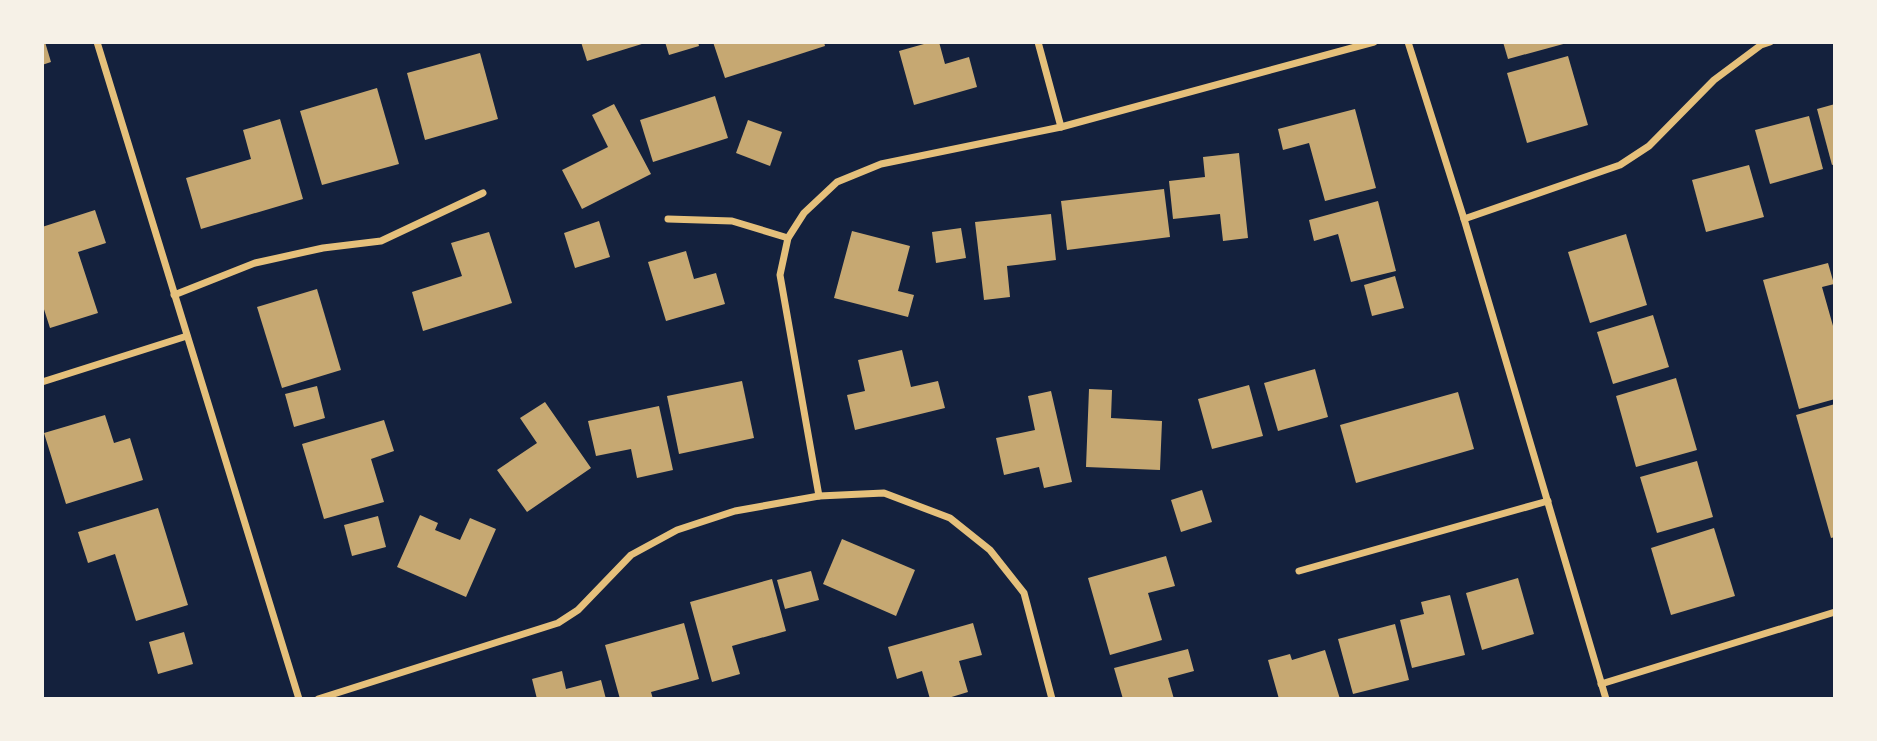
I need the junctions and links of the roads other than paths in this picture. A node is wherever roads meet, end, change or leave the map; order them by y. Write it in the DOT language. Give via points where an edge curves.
graph roads {
  1 [pos="97,42"];
  2 [pos="1038,42"];
  3 [pos="1374,42"];
  4 [pos="1408,42"];
  5 [pos="1770,42"];
  6 [pos="1061,127"];
  7 [pos="483,193"];
  8 [pos="668,219"];
  9 [pos="1464,219"];
  10 [pos="788,238"];
  11 [pos="174,295"];
  12 [pos="187,336"];
  13 [pos="42,382"];
  14 [pos="819,496"];
  15 [pos="1548,501"];
  16 [pos="1299,571"];
  17 [pos="1835,612"];
  18 [pos="1601,684"];
  19 [pos="299,699"];
  20 [pos="318,699"];
  21 [pos="1052,699"];
  22 [pos="1606,699"];
  1 -- 11 [label="street"];
  2 -- 6 [label="street"];
  3 -- 6 [label="street"];
  4 -- 9 [label="street"];
  5 -- 9 [label="street" via="1714,80 1649,145 1620,165"];
  6 -- 10 [label="street" via="881,164 837,182 804,214"];
  7 -- 11 [label="street" via="381,241 255,263"];
  8 -- 10 [label="street" via="732,221"];
  9 -- 15 [label="street"];
  10 -- 14 [label="street" via="780,275"];
  11 -- 12 [label="street"];
  12 -- 13 [label="street"];
  12 -- 19 [label="street"];
  14 -- 20 [label="street" via="735,512 677,530 631,555 578,610 558,623"];
  14 -- 21 [label="street" via="884,493 950,518 990,550 1024,593"];
  15 -- 16 [label="street"];
  15 -- 18 [label="street"];
  17 -- 18 [label="street"];
  18 -- 22 [label="street"];
}
